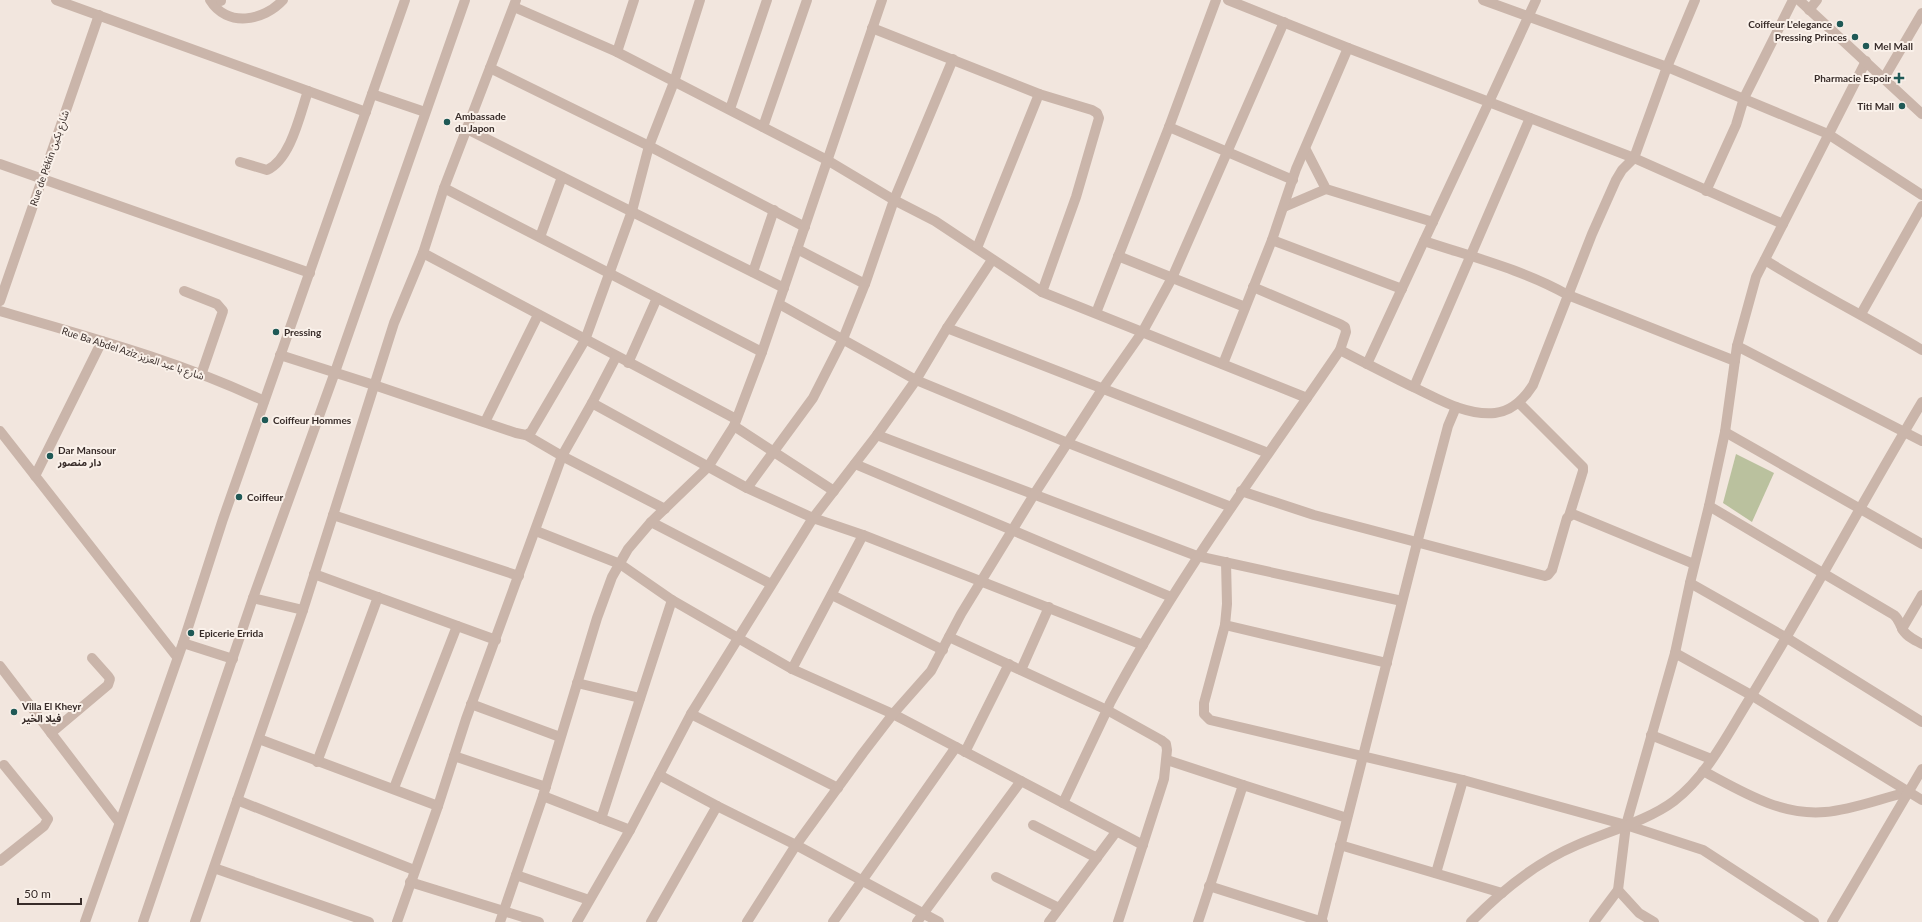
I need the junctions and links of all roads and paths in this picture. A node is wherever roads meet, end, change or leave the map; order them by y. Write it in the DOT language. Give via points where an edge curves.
graph roads {
  1 [pos="56,0"];
  2 [pos="210,0"];
  3 [pos="283,0"];
  4 [pos="405,0"];
  5 [pos="465,0"];
  6 [pos="634,0"];
  7 [pos="700,0"];
  8 [pos="767,0"];
  9 [pos="807,0"];
  10 [pos="882,0"];
  11 [pos="1216,0"];
  12 [pos="1228,0"];
  13 [pos="1483,0"];
  14 [pos="1536,0"];
  15 [pos="1694,0"];
  16 [pos="1793,0"];
  17 [pos="1799,0"];
  18 [pos="1817,0"];
  19 [pos="515,4"];
  20 [pos="1810,10"];
  21 [pos="1922,13"];
  22 [pos="99,15"];
  23 [pos="1528,17"];
  24 [pos="1284,22"];
  25 [pos="872,28"];
  26 [pos="1348,48"];
  27 [pos="617,52"];
  28 [pos="953,59"];
  29 [pos="1866,61"];
  30 [pos="1667,67"];
  31 [pos="490,68"];
  32 [pos="1884,78"];
  33 [pos="674,82"];
  34 [pos="308,91"];
  35 [pos="372,94"];
  36 [pos="1040,94"];
  37 [pos="1744,98"];
  38 [pos="1489,102"];
  39 [pos="730,110"];
  40 [pos="366,112"];
  41 [pos="425,112"];
  42 [pos="1922,114"];
  43 [pos="1530,118"];
  44 [pos="763,127"];
  45 [pos="1169,127"];
  46 [pos="467,129"];
  47 [pos="1828,134"];
  48 [pos="649,146"];
  49 [pos="1306,150"];
  50 [pos="1228,153"];
  51 [pos="1634,158"];
  52 [pos="827,160"];
  53 [pos="240,162"];
  54 [pos="0,164"];
  55 [pos="562,177"];
  56 [pos="42,178"];
  57 [pos="1292,180"];
  58 [pos="444,188"];
  59 [pos="1326,189"];
  60 [pos="1706,191"];
  61 [pos="1922,195"];
  62 [pos="894,200"];
  63 [pos="1922,206"];
  64 [pos="1284,207"];
  65 [pos="774,210"];
  66 [pos="632,211"];
  67 [pos="1433,222"];
  68 [pos="1784,224"];
  69 [pos="805,227"];
  70 [pos="540,237"];
  71 [pos="1272,240"];
  72 [pos="1424,241"];
  73 [pos="977,248"];
  74 [pos="797,249"];
  75 [pos="423,253"];
  76 [pos="1118,256"];
  77 [pos="1470,256"];
  78 [pos="992,260"];
  79 [pos="1765,260"];
  80 [pos="753,272"];
  81 [pos="310,273"];
  82 [pos="610,274"];
  83 [pos="1172,278"];
  84 [pos="865,284"];
  85 [pos="1253,287"];
  86 [pos="784,288"];
  87 [pos="1402,289"];
  88 [pos="184,291"];
  89 [pos="1042,292"];
  90 [pos="1568,295"];
  91 [pos="657,298"];
  92 [pos="0,301"];
  93 [pos="779,304"];
  94 [pos="1245,307"];
  95 [pos="0,310"];
  96 [pos="1096,313"];
  97 [pos="1861,314"];
  98 [pos="538,315"];
  99 [pos="948,328"];
  100 [pos="1143,331"];
  101 [pos="585,340"];
  102 [pos="842,340"];
  103 [pos="102,341"];
  104 [pos="1737,346"];
  105 [pos="1340,350"];
  106 [pos="1922,350"];
  107 [pos="762,352"];
  108 [pos="280,355"];
  109 [pos="616,357"];
  110 [pos="1735,361"];
  111 [pos="628,363"];
  112 [pos="1223,364"];
  113 [pos="1367,364"];
  114 [pos="335,372"];
  115 [pos="201,375"];
  116 [pos="916,380"];
  117 [pos="374,385"];
  118 [pos="1414,387"];
  119 [pos="1103,388"];
  120 [pos="1307,398"];
  121 [pos="264,401"];
  122 [pos="1922,402"];
  123 [pos="1519,403"];
  124 [pos="592,404"];
  125 [pos="1456,407"];
  126 [pos="485,422"];
  127 [pos="735,423"];
  128 [pos="0,431"];
  129 [pos="1904,431"];
  130 [pos="1725,432"];
  131 [pos="526,434"];
  132 [pos="877,435"];
  133 [pos="1922,441"];
  134 [pos="1068,443"];
  135 [pos="772,451"];
  136 [pos="1268,453"];
  137 [pos="562,456"];
  138 [pos="855,464"];
  139 [pos="708,467"];
  140 [pos="35,476"];
  141 [pos="747,488"];
  142 [pos="834,491"];
  143 [pos="1241,491"];
  144 [pos="1035,493"];
  145 [pos="1709,506"];
  146 [pos="1230,507"];
  147 [pos="665,509"];
  148 [pos="1860,509"];
  149 [pos="333,515"];
  150 [pos="1569,516"];
  151 [pos="813,518"];
  152 [pos="651,522"];
  153 [pos="1012,530"];
  154 [pos="536,531"];
  155 [pos="863,535"];
  156 [pos="1417,543"];
  157 [pos="1922,544"];
  158 [pos="1197,556"];
  159 [pos="1226,562"];
  160 [pos="620,564"];
  161 [pos="1694,564"];
  162 [pos="314,574"];
  163 [pos="1824,574"];
  164 [pos="519,576"];
  165 [pos="981,582"];
  166 [pos="1690,583"];
  167 [pos="771,584"];
  168 [pos="832,595"];
  169 [pos="1922,595"];
  170 [pos="378,597"];
  171 [pos="1171,597"];
  172 [pos="253,598"];
  173 [pos="672,600"];
  174 [pos="1402,601"];
  175 [pos="1049,607"];
  176 [pos="303,610"];
  177 [pos="1226,625"];
  178 [pos="457,626"];
  179 [pos="1902,629"];
  180 [pos="949,637"];
  181 [pos="1787,638"];
  182 [pos="737,639"];
  183 [pos="496,640"];
  184 [pos="183,643"];
  185 [pos="1922,644"];
  186 [pos="1143,645"];
  187 [pos="943,650"];
  188 [pos="1675,653"];
  189 [pos="178,657"];
  190 [pos="92,658"];
  191 [pos="233,659"];
  192 [pos="1387,663"];
  193 [pos="1009,664"];
  194 [pos="0,666"];
  195 [pos="792,669"];
  196 [pos="1021,670"];
  197 [pos="577,683"];
  198 [pos="1751,696"];
  199 [pos="640,698"];
  200 [pos="471,704"];
  201 [pos="1107,710"];
  202 [pos="691,714"];
  203 [pos="893,714"];
  204 [pos="1922,722"];
  205 [pos="51,733"];
  206 [pos="1651,734"];
  207 [pos="560,738"];
  208 [pos="259,739"];
  209 [pos="956,747"];
  210 [pos="966,752"];
  211 [pos="1364,755"];
  212 [pos="454,756"];
  213 [pos="1711,759"];
  214 [pos="1167,760"];
  215 [pos="317,762"];
  216 [pos="4,764"];
  217 [pos="1922,768"];
  218 [pos="1703,771"];
  219 [pos="659,775"];
  220 [pos="1463,780"];
  221 [pos="1021,781"];
  222 [pos="1243,785"];
  223 [pos="394,788"];
  224 [pos="838,788"];
  225 [pos="544,791"];
  226 [pos="1908,792"];
  227 [pos="237,800"];
  228 [pos="1922,800"];
  229 [pos="1063,803"];
  230 [pos="438,806"];
  231 [pos="717,806"];
  232 [pos="601,818"];
  233 [pos="1347,818"];
  234 [pos="119,822"];
  235 [pos="1033,825"];
  236 [pos="1626,825"];
  237 [pos="630,830"];
  238 [pos="1116,832"];
  239 [pos="796,845"];
  240 [pos="1143,845"];
  241 [pos="1340,845"];
  242 [pos="1097,858"];
  243 [pos="0,861"];
  244 [pos="214,868"];
  245 [pos="414,870"];
  246 [pos="1436,873"];
  247 [pos="516,875"];
  248 [pos="996,877"];
  249 [pos="861,880"];
  250 [pos="410,882"];
  251 [pos="1209,886"];
  252 [pos="1618,890"];
  253 [pos="1502,893"];
  254 [pos="589,900"];
  255 [pos="1059,908"];
  256 [pos="504,911"];
  257 [pos="924,914"];
  258 [pos="1599,920"];
  259 [pos="85,922"];
  260 [pos="143,922"];
  261 [pos="195,922"];
  262 [pos="369,922"];
  263 [pos="397,922"];
  264 [pos="500,922"];
  265 [pos="539,922"];
  266 [pos="577,922"];
  267 [pos="651,922"];
  268 [pos="747,922"];
  269 [pos="833,922"];
  270 [pos="917,922"];
  271 [pos="939,922"];
  272 [pos="1049,922"];
  273 [pos="1118,922"];
  274 [pos="1198,922"];
  275 [pos="1322,922"];
  276 [pos="1471,922"];
  277 [pos="1654,922"];
  278 [pos="1814,922"];
  279 [pos="1832,922"];
  1 -- 22 [label="street"];
  2 -- 3 [label="street" via="214,6 228,15 252,19 264,15"];
  4 -- 35 [label="street"];
  5 -- 41 [label="street"];
  6 -- 27 [label="street"];
  7 -- 33 [label="street"];
  8 -- 39 [label="street"];
  9 -- 44 [label="street"];
  10 -- 25 [label="street"];
  11 -- 45 [label="street"];
  12 -- 24 [label="street"];
  13 -- 23 [label="street"];
  14 -- 23 [label="street"];
  15 -- 30 [label="street"];
  16 -- 37 [label="street"];
  17 -- 20 [label="street"];
  18 -- 20 [label="street"];
  19 -- 27 [label="street"];
  19 -- 31 [label="street"];
  20 -- 29 [label="street"];
  21 -- 32 [label="street"];
  22 -- 34 [label="street"];
  22 -- 56 [label="street, Rue de Pékin شارع بكين"];
  23 -- 30 [label="street"];
  23 -- 38 [label="street"];
  24 -- 26 [label="street"];
  24 -- 50 [label="street"];
  25 -- 28 [label="street"];
  25 -- 52 [label="street"];
  26 -- 38 [label="street"];
  26 -- 49 [label="street"];
  27 -- 33 [label="street"];
  28 -- 36 [label="street"];
  28 -- 62 [label="street"];
  29 -- 32 [label="street"];
  29 -- 47 [label="street"];
  30 -- 37 [label="street"];
  30 -- 51 [label="street"];
  31 -- 46 [label="street"];
  31 -- 48 [label="street"];
  32 -- 42 [label="street"];
  33 -- 39 [label="street"];
  33 -- 48 [label="street"];
  34 -- 40 [label="street"];
  34 -- 53 [label="street" via="286,152 278,163 267,170"];
  35 -- 40 [label="street"];
  35 -- 41 [label="street"];
  36 -- 73 [label="street"];
  36 -- 89 [label="street" via="1092,110 1099,118 1076,197"];
  37 -- 47 [label="street"];
  37 -- 60 [label="street" via="1736,125"];
  38 -- 43 [label="street"];
  38 -- 67 [label="street"];
  39 -- 44 [label="street"];
  40 -- 81 [label="street"];
  41 -- 114 [label="street"];
  43 -- 51 [label="street"];
  43 -- 77 [label="street"];
  44 -- 52 [label="street"];
  45 -- 50 [label="street"];
  45 -- 76 [label="street"];
  46 -- 55 [label="street"];
  46 -- 58 [label="street"];
  47 -- 61 [label="street"];
  47 -- 68 [label="street"];
  48 -- 65 [label="street"];
  48 -- 66 [label="street"];
  49 -- 57 [label="street"];
  49 -- 59 [label="street"];
  50 -- 57 [label="street"];
  50 -- 83 [label="street"];
  51 -- 60 [label="street"];
  51 -- 90 [label="street" via="1616,180"];
  52 -- 62 [label="street"];
  52 -- 69 [label="street"];
  54 -- 56 [label="street"];
  55 -- 66 [label="street"];
  55 -- 70 [label="street"];
  56 -- 81 [label="street"];
  56 -- 92 [label="street, Rue de Pékin شارع بكين"];
  57 -- 64 [label="street"];
  58 -- 70 [label="street"];
  58 -- 75 [label="street"];
  59 -- 64 [label="street"];
  59 -- 67 [label="street"];
  60 -- 68 [label="street"];
  62 -- 73 [label="street" via="935,221"];
  62 -- 84 [label="street"];
  63 -- 97 [label="street"];
  64 -- 71 [label="street"];
  65 -- 69 [label="street"];
  65 -- 80 [label="street"];
  66 -- 80 [label="street"];
  66 -- 82 [label="street"];
  67 -- 72 [label="street"];
  68 -- 79 [label="street"];
  69 -- 74 [label="street"];
  70 -- 82 [label="street"];
  71 -- 85 [label="street"];
  71 -- 87 [label="street"];
  72 -- 77 [label="street"];
  72 -- 87 [label="street"];
  73 -- 78 [label="street"];
  74 -- 84 [label="street"];
  74 -- 86 [label="street"];
  75 -- 98 [label="street"];
  75 -- 117 [label="street" via="394,323"];
  76 -- 83 [label="street"];
  76 -- 96 [label="street"];
  77 -- 90 [label="street" via="1541,282"];
  77 -- 118 [label="street"];
  78 -- 89 [label="street"];
  78 -- 99 [label="street"];
  79 -- 97 [label="street" via="1800,282"];
  79 -- 104 [label="street" via="1756,277"];
  80 -- 86 [label="street"];
  81 -- 108 [label="street"];
  82 -- 91 [label="street"];
  82 -- 101 [label="street"];
  83 -- 94 [label="street"];
  83 -- 100 [label="street"];
  84 -- 102 [label="street"];
  85 -- 94 [label="street"];
  85 -- 105 [label="street" via="1345,327 1346,332"];
  86 -- 93 [label="street"];
  87 -- 113 [label="street"];
  88 -- 115 [label="street" via="216,304 223,311"];
  89 -- 96 [label="street"];
  90 -- 110 [label="street"];
  90 -- 123 [label="street" via="1533,385"];
  91 -- 107 [label="street"];
  91 -- 111 [label="street"];
  93 -- 102 [label="street"];
  93 -- 107 [label="street"];
  94 -- 112 [label="street"];
  95 -- 103 [label="street, Rue Ba Abdel Aziz شارع با عبد العزيز"];
  96 -- 100 [label="street"];
  97 -- 106 [label="street"];
  98 -- 101 [label="street"];
  98 -- 126 [label="street"];
  99 -- 116 [label="street"];
  99 -- 119 [label="street"];
  100 -- 112 [label="street"];
  100 -- 119 [label="street"];
  101 -- 109 [label="street"];
  101 -- 131 [label="street" via="535,428"];
  102 -- 116 [label="street"];
  102 -- 135 [label="street" via="812,398"];
  103 -- 115 [label="street, Rue Ba Abdel Aziz شارع با عبد العزيز"];
  103 -- 140 [label="street"];
  104 -- 110 [label="street"];
  104 -- 129 [label="street"];
  105 -- 113 [label="street"];
  105 -- 120 [label="street"];
  107 -- 127 [label="street"];
  108 -- 114 [label="street"];
  108 -- 121 [label="street"];
  109 -- 111 [label="street"];
  109 -- 124 [label="street"];
  110 -- 130 [label="street"];
  111 -- 127 [label="street"];
  112 -- 120 [label="street"];
  113 -- 118 [label="street"];
  114 -- 117 [label="street"];
  114 -- 172 [label="street"];
  115 -- 121 [label="street, Rue Ba Abdel Aziz شارع با عبد العزيز"];
  116 -- 132 [label="street"];
  116 -- 134 [label="street"];
  117 -- 126 [label="street"];
  117 -- 149 [label="street"];
  118 -- 125 [label="street"];
  119 -- 134 [label="street"];
  119 -- 136 [label="street"];
  120 -- 136 [label="street"];
  121 -- 184 [label="street"];
  122 -- 129 [label="street"];
  123 -- 125 [label="street" via="1496,413 1479,413"];
  123 -- 150 [label="street" via="1582,468"];
  124 -- 137 [label="street"];
  124 -- 139 [label="street"];
  125 -- 156 [label="street" via="1448,426"];
  126 -- 131 [label="street"];
  127 -- 135 [label="street"];
  127 -- 139 [label="street"];
  128 -- 140 [label="street"];
  129 -- 133 [label="street"];
  129 -- 148 [label="street"];
  130 -- 145 [label="street"];
  130 -- 148 [label="street"];
  131 -- 137 [label="street"];
  132 -- 138 [label="street"];
  132 -- 144 [label="street"];
  134 -- 144 [label="street"];
  134 -- 146 [label="street"];
  135 -- 141 [label="street"];
  135 -- 142 [label="street"];
  136 -- 143 [label="street"];
  137 -- 147 [label="street"];
  137 -- 154 [label="street"];
  138 -- 142 [label="street"];
  138 -- 153 [label="street"];
  139 -- 141 [label="street"];
  139 -- 147 [label="street"];
  140 -- 189 [label="street"];
  141 -- 151 [label="street"];
  142 -- 151 [label="street"];
  143 -- 146 [label="street"];
  143 -- 156 [label="street" via="1314,515"];
  144 -- 153 [label="street"];
  144 -- 158 [label="street"];
  145 -- 161 [label="street"];
  145 -- 163 [label="street"];
  146 -- 158 [label="street"];
  147 -- 152 [label="street"];
  148 -- 157 [label="street"];
  148 -- 163 [label="street"];
  149 -- 162 [label="street"];
  149 -- 164 [label="street"];
  150 -- 156 [label="street" via="1552,570 1545,576"];
  150 -- 161 [label="street" via="1573,514"];
  151 -- 155 [label="street"];
  151 -- 167 [label="street"];
  152 -- 160 [label="street" via="628,549"];
  152 -- 167 [label="street"];
  153 -- 165 [label="street"];
  153 -- 171 [label="street"];
  154 -- 160 [label="street"];
  154 -- 164 [label="street"];
  155 -- 165 [label="street"];
  155 -- 168 [label="street"];
  156 -- 174 [label="street"];
  158 -- 159 [label="street"];
  158 -- 171 [label="street"];
  159 -- 174 [label="street"];
  159 -- 177 [label="street"];
  160 -- 173 [label="street"];
  160 -- 197 [label="street" via="612,577 597,618"];
  161 -- 166 [label="street"];
  162 -- 170 [label="street"];
  162 -- 176 [label="street"];
  163 -- 179 [label="street" via="1894,615"];
  163 -- 181 [label="street"];
  164 -- 183 [label="street"];
  165 -- 175 [label="street"];
  165 -- 180 [label="street"];
  166 -- 181 [label="street"];
  166 -- 188 [label="street"];
  167 -- 182 [label="street"];
  168 -- 187 [label="street"];
  168 -- 195 [label="street"];
  169 -- 179 [label="street"];
  170 -- 178 [label="street"];
  170 -- 215 [label="street"];
  171 -- 186 [label="street"];
  172 -- 176 [label="street"];
  172 -- 191 [label="street"];
  173 -- 182 [label="street"];
  173 -- 199 [label="street"];
  174 -- 192 [label="street"];
  175 -- 186 [label="street"];
  175 -- 196 [label="street"];
  176 -- 208 [label="street"];
  177 -- 192 [label="street"];
  177 -- 211 [label="street" via="1204,703 1204,714 1210,720"];
  178 -- 183 [label="street"];
  178 -- 223 [label="street"];
  179 -- 185 [label="street" via="1907,636"];
  180 -- 187 [label="street"];
  180 -- 193 [label="street"];
  181 -- 198 [label="street"];
  181 -- 204 [label="street"];
  182 -- 195 [label="street"];
  182 -- 202 [label="street"];
  183 -- 200 [label="street"];
  184 -- 189 [label="street"];
  184 -- 191 [label="street"];
  186 -- 201 [label="street"];
  187 -- 203 [label="street" via="931,672"];
  188 -- 198 [label="street"];
  188 -- 206 [label="street"];
  189 -- 234 [label="street"];
  190 -- 205 [label="street" via="110,679 108,684"];
  191 -- 260 [label="street"];
  192 -- 211 [label="street"];
  193 -- 196 [label="street"];
  193 -- 210 [label="street"];
  194 -- 205 [label="street"];
  195 -- 203 [label="street"];
  196 -- 201 [label="street"];
  197 -- 199 [label="street"];
  197 -- 207 [label="street"];
  198 -- 213 [label="street"];
  198 -- 226 [label="street"];
  199 -- 232 [label="street"];
  200 -- 207 [label="street"];
  200 -- 212 [label="street"];
  201 -- 214 [label="street" via="1166,744"];
  201 -- 229 [label="street"];
  202 -- 219 [label="street"];
  202 -- 224 [label="street"];
  203 -- 209 [label="street"];
  203 -- 224 [label="street"];
  205 -- 234 [label="street"];
  206 -- 213 [label="street"];
  206 -- 236 [label="street"];
  207 -- 225 [label="street"];
  208 -- 215 [label="street"];
  208 -- 227 [label="street"];
  209 -- 210 [label="street"];
  209 -- 249 [label="street"];
  210 -- 221 [label="street"];
  211 -- 220 [label="street"];
  211 -- 233 [label="street"];
  212 -- 225 [label="street"];
  212 -- 230 [label="street"];
  213 -- 218 [label="street"];
  214 -- 222 [label="street"];
  214 -- 240 [label="street" via="1164,779"];
  215 -- 223 [label="street"];
  216 -- 243 [label="street" via="48,819 44,826"];
  217 -- 226 [label="street"];
  218 -- 226 [label="street" via="1758,800 1806,812 1826,812"];
  218 -- 236 [label="street" via="1674,801"];
  219 -- 231 [label="street"];
  219 -- 237 [label="street"];
  220 -- 236 [label="street"];
  220 -- 246 [label="street"];
  221 -- 229 [label="street"];
  221 -- 257 [label="street"];
  222 -- 233 [label="street"];
  222 -- 251 [label="street"];
  223 -- 230 [label="street"];
  224 -- 239 [label="street"];
  225 -- 232 [label="street"];
  225 -- 247 [label="street"];
  226 -- 228 [label="street"];
  226 -- 279 [label="street"];
  227 -- 244 [label="street"];
  227 -- 245 [label="street"];
  229 -- 238 [label="street"];
  230 -- 245 [label="street"];
  231 -- 239 [label="street"];
  231 -- 267 [label="street"];
  232 -- 237 [label="street"];
  233 -- 241 [label="street"];
  234 -- 259 [label="street"];
  235 -- 242 [label="street"];
  236 -- 252 [label="street"];
  236 -- 253 [label="street" via="1558,854 1520,878"];
  236 -- 278 [label="street" via="1703,850"];
  237 -- 254 [label="street"];
  238 -- 240 [label="street"];
  238 -- 242 [label="street"];
  239 -- 249 [label="street"];
  239 -- 268 [label="street"];
  240 -- 273 [label="street"];
  241 -- 246 [label="street"];
  241 -- 275 [label="street"];
  242 -- 255 [label="street"];
  244 -- 261 [label="street"];
  244 -- 262 [label="street"];
  245 -- 250 [label="street"];
  246 -- 253 [label="street"];
  247 -- 254 [label="street"];
  247 -- 256 [label="street"];
  248 -- 255 [label="street"];
  249 -- 257 [label="street"];
  249 -- 269 [label="street"];
  250 -- 256 [label="street"];
  250 -- 263 [label="street"];
  251 -- 274 [label="street"];
  251 -- 275 [label="street"];
  252 -- 258 [label="street"];
  252 -- 277 [label="street" via="1639,912"];
  253 -- 276 [label="street"];
  254 -- 266 [label="street"];
  255 -- 272 [label="street"];
  256 -- 264 [label="street"];
  256 -- 265 [label="street"];
  257 -- 270 [label="street"];
  257 -- 271 [label="street"];
}
